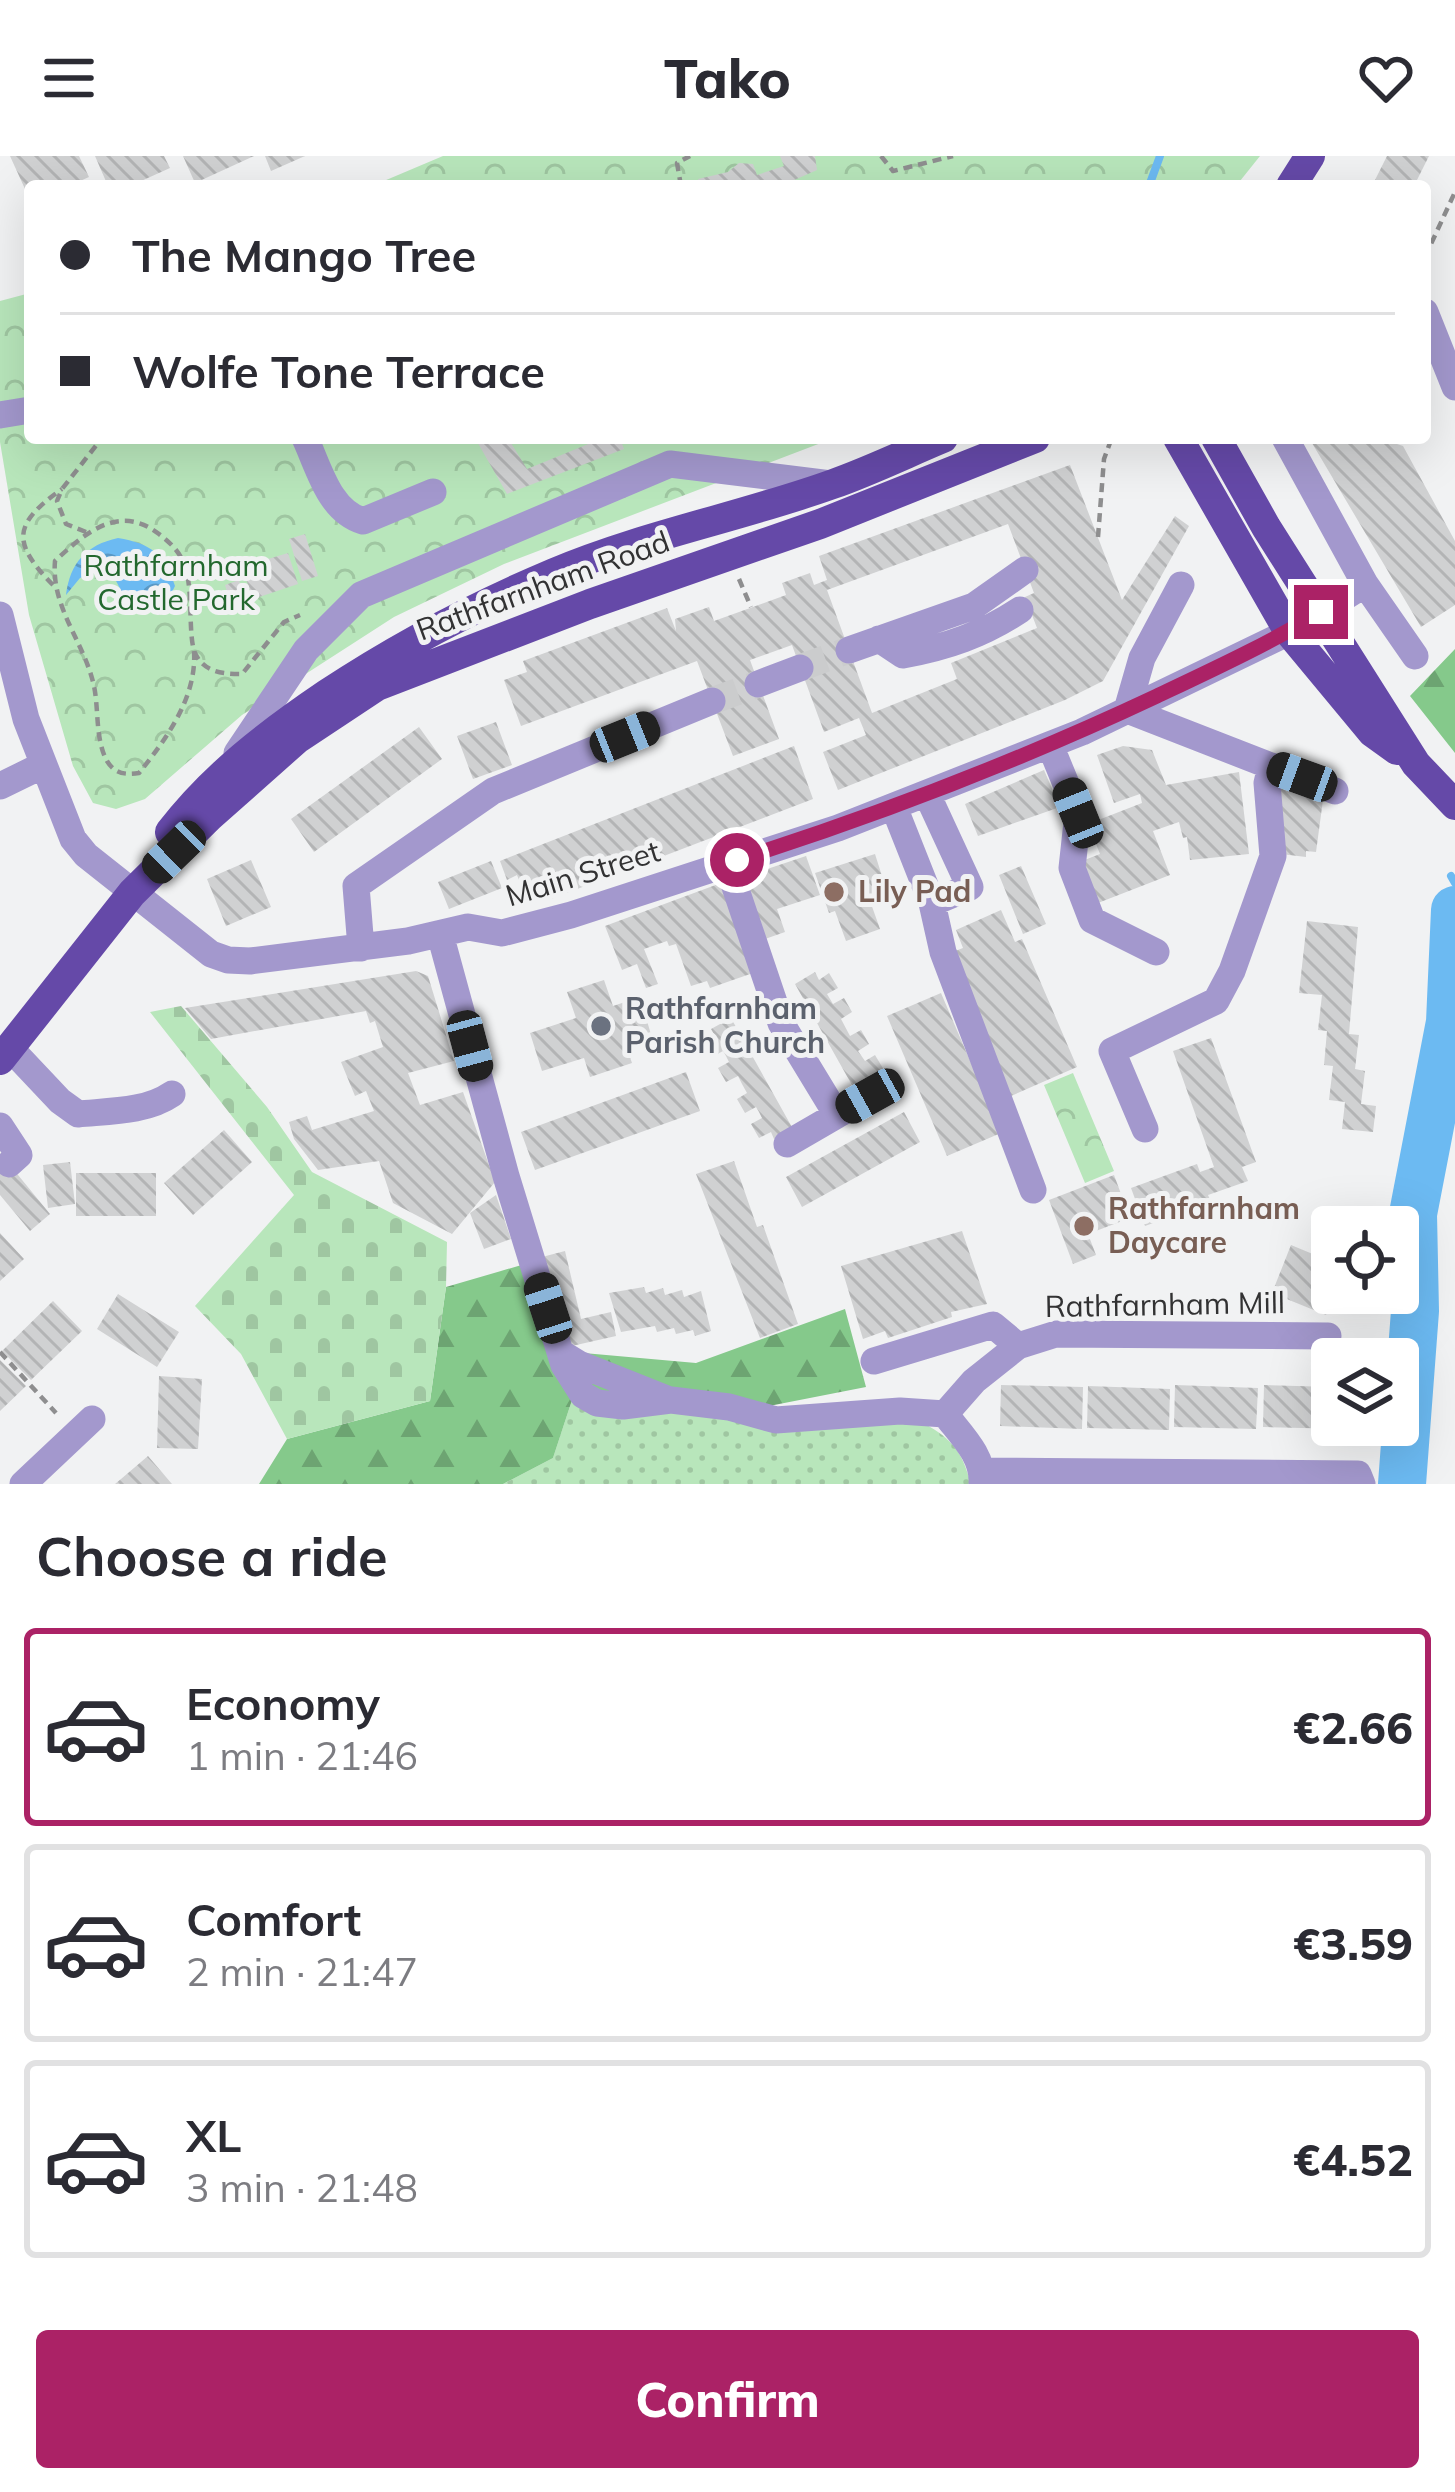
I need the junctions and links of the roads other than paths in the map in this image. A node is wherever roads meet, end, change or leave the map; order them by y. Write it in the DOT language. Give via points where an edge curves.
graph roads {
  1 [pos="1431,327"];
  2 [pos="1455,387"];
  3 [pos="308,444"];
  4 [pos="929,444"];
  5 [pos="1020,444"];
  6 [pos="1176,444"];
  7 [pos="1220,444"];
  8 [pos="1288,444"];
  9 [pos="832,484"];
  10 [pos="433,492"];
  11 [pos="1025,570"];
  12 [pos="1365,584"];
  13 [pos="1181,585"];
  14 [pos="1020,610"];
  15 [pos="1321,612"];
  16 [pos="0,615"];
  17 [pos="1289,632"];
  18 [pos="879,640"];
  19 [pos="849,650"];
  20 [pos="1415,656"];
  21 [pos="712,701"];
  22 [pos="1127,710"];
  23 [pos="1050,745"];
  24 [pos="1416,764"];
  25 [pos="41,766"];
  26 [pos="228,766"];
  27 [pos="1271,766"];
  28 [pos="0,786"];
  29 [pos="1335,791"];
  30 [pos="927,794"];
  31 [pos="1455,805"];
  32 [pos="894,807"];
  33 [pos="727,863"];
  34 [pos="132,893"];
  35 [pos="932,903"];
  36 [pos="440,934"];
  37 [pos="361,948"];
  38 [pos="1156,952"];
  39 [pos="5,1054"];
  40 [pos="172,1094"];
  41 [pos="871,1096"];
  42 [pos="836,1115"];
  43 [pos="0,1126"];
  44 [pos="1145,1129"];
  45 [pos="787,1144"];
  46 [pos="9,1164"];
  47 [pos="1033,1190"];
  48 [pos="1328,1336"];
  49 [pos="1018,1346"];
  50 [pos="874,1361"];
  51 [pos="945,1414"];
  52 [pos="92,1419"];
  53 [pos="982,1478"];
  54 [pos="23,1484"];
  55 [pos="1362,1484"];
  1 -- 2 [label="street"];
  3 -- 10 [label="street" via="338,506 356,520"];
  4 -- 9 [label="main road, Rathfarnham Road"];
  5 -- 34 [label="main road, Rathfarnham Road" via="377,686 243,783"];
  6 -- 17 [label="main road"];
  7 -- 15 [label="main road"];
  8 -- 12 [label="street"];
  9 -- 26 [label="main road, Rathfarnham Road" via="535,582 367,668"];
  9 -- 26 [label="street" via="670,464 361,595 317,638"];
  11 -- 18 [label="street" via="974,605"];
  12 -- 15 [label="street, Main Street"];
  12 -- 20 [label="street"];
  13 -- 22 [label="street" via="1142,658"];
  14 -- 18 [label="street" via="946,648 903,655"];
  15 -- 17 [label="street, Main Street"];
  15 -- 24 [label="main road"];
  16 -- 25 [label="street, Main Street"];
  17 -- 22 [label="street, Main Street"];
  17 -- 24 [label="main road" via="1372,732"];
  18 -- 19 [label="street"];
  21 -- 37 [label="street" via="493,791 356,886"];
  22 -- 23 [label="street, Main Street"];
  22 -- 27 [label="street"];
  23 -- 30 [label="street, Main Street"];
  23 -- 38 [label="street" via="1078,813 1072,868 1092,920"];
  24 -- 31 [label="main road"];
  25 -- 28 [label="street"];
  25 -- 34 [label="street, Main Street" via="73,839"];
  26 -- 34 [label="main road, Rathfarnham Road" via="164,840"];
  27 -- 29 [label="street"];
  27 -- 44 [label="street" via="1273,856 1216,1001 1112,1051"];
  30 -- 32 [label="street, Main Street"];
  30 -- 35 [label="street" via="970,887"];
  32 -- 33 [label="street, Main Street"];
  32 -- 35 [label="street"];
  33 -- 36 [label="street, Main Street" via="502,933 468,927"];
  33 -- 42 [label="street" via="781,1023"];
  34 -- 37 [label="street, Main Street" via="228,960"];
  34 -- 39 [label="main road, Rathfarnham Road"];
  35 -- 47 [label="street"];
  36 -- 37 [label="street, Main Street"];
  36 -- 51 [label="street" via="568,1376 584,1395 623,1406 671,1400 729,1407 776,1420"];
  39 -- 40 [label="street" via="78,1114 139,1108"];
  41 -- 42 [label="street"];
  42 -- 45 [label="street"];
  43 -- 46 [label="street" via="19,1155"];
  48 -- 49 [label="street, Rathfarnham Mill" via="1056,1334"];
  49 -- 50 [label="street, Rathfarnham Mill" via="994,1325"];
  49 -- 51 [label="street"];
  51 -- 53 [label="street" via="975,1452"];
  52 -- 54 [label="street"];
  53 -- 55 [label="street" via="1358,1474"];
}
